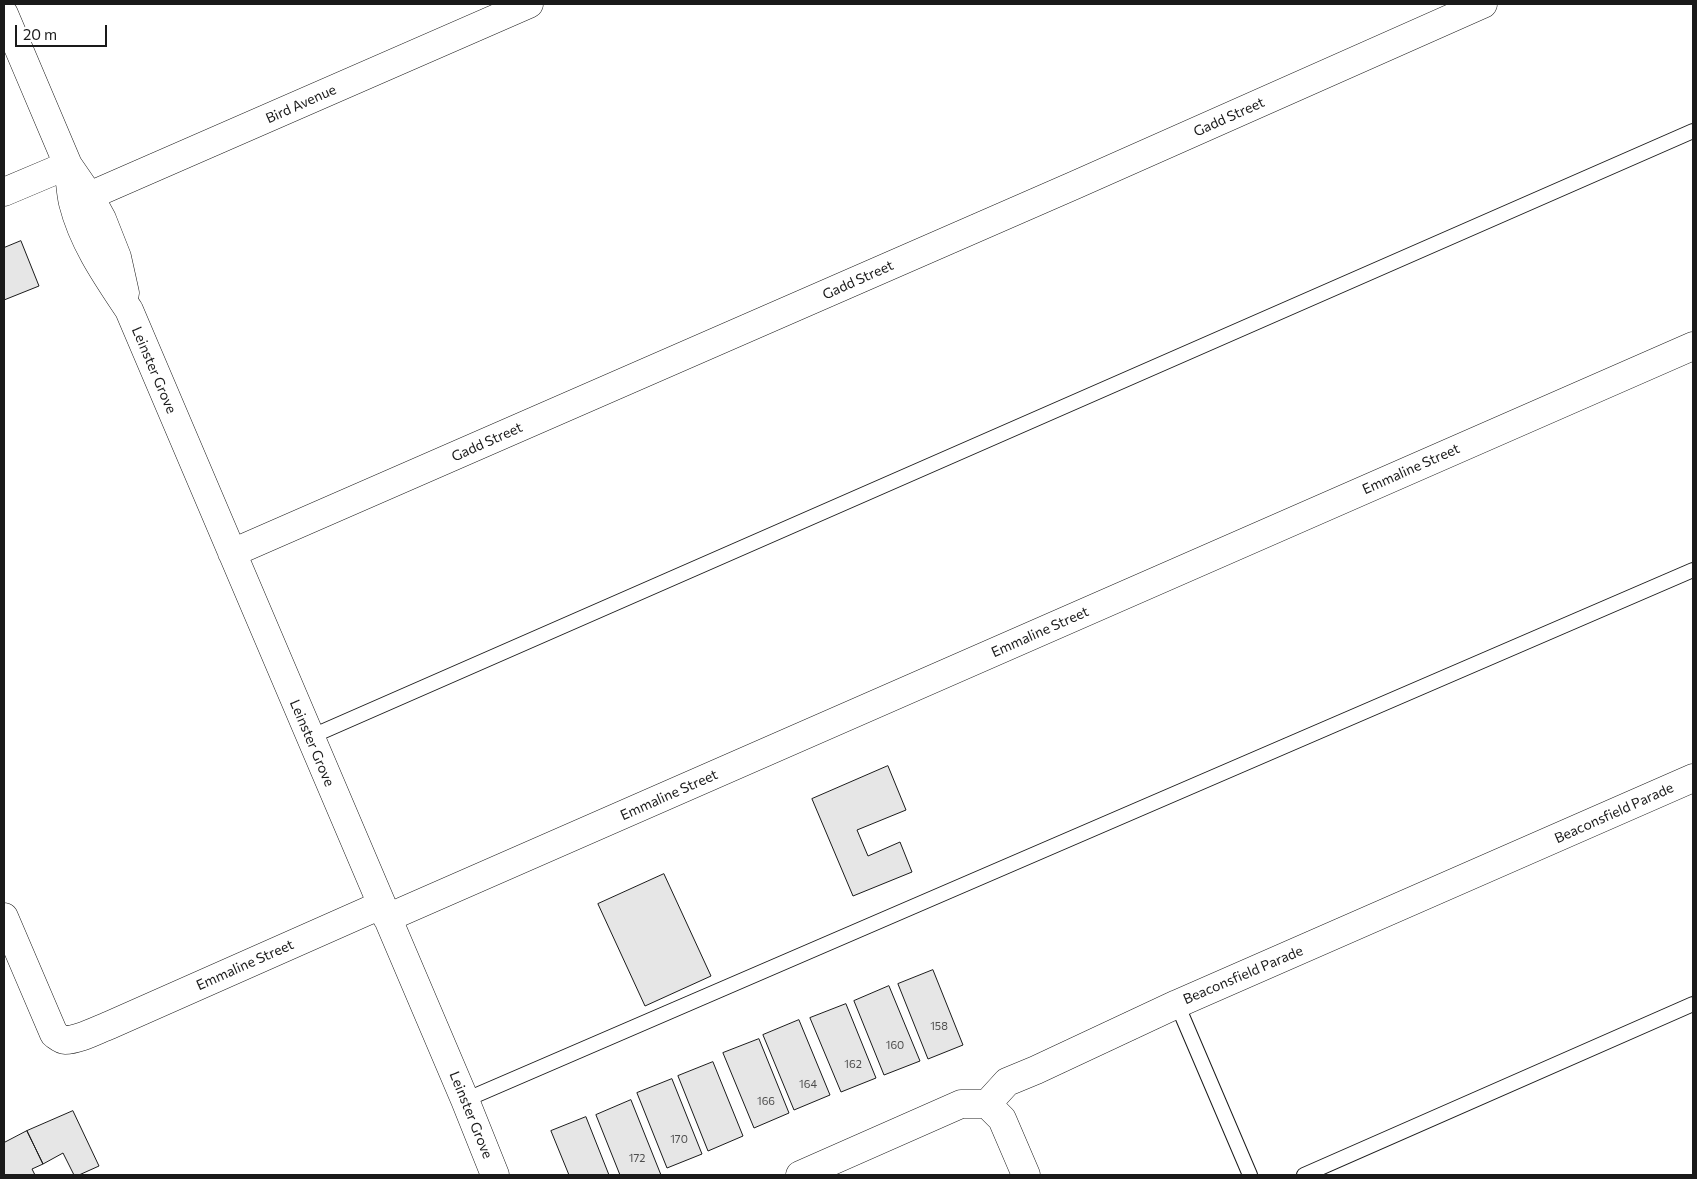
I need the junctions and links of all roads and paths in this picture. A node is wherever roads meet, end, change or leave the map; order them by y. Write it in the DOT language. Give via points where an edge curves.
graph roads {
  1 [pos="529,4"];
  2 [pos="1483,4"];
  3 [pos="4,14"];
  4 [pos="1693,131"];
  5 [pos="68,165"];
  6 [pos="4,192"];
  7 [pos="82,200"];
  8 [pos="1693,346"];
  9 [pos="232,553"];
  10 [pos="1693,570"];
  11 [pos="310,737"];
  12 [pos="1693,778"];
  13 [pos="384,912"];
  14 [pos="4,917"];
  15 [pos="1177,1004"];
  16 [pos="1693,1004"];
  17 [pos="465,1100"];
  18 [pos="987,1104"];
  19 [pos="495,1175"];
  20 [pos="800,1175"];
  21 [pos="1026,1175"];
  22 [pos="1250,1175"];
  23 [pos="1304,1175"];
  1 -- 7 [label="street, Bird Avenue"];
  2 -- 9 [label="street, Gadd Street" via="1084,182"];
  3 -- 5 [label="street, Leinster Grove"];
  4 -- 11 [label="lane"];
  5 -- 6 [label="street"];
  5 -- 7 [label="street, Leinster Grove"];
  7 -- 9 [label="street, Leinster Grove" via="84,233 98,264 129,310"];
  8 -- 13 [label="street, Emmaline Street"];
  9 -- 11 [label="street, Leinster Grove"];
  10 -- 17 [label="lane"];
  11 -- 13 [label="street, Leinster Grove"];
  12 -- 15 [label="street, Beaconsfield Parade"];
  13 -- 14 [label="street, Emmaline Street" via="83,1036 65,1040 54,1034"];
  13 -- 17 [label="street, Leinster Grove"];
  15 -- 18 [label="street, Beaconsfield Parade" via="1007,1082"];
  15 -- 22 [label="lane"];
  16 -- 23 [label="lane"];
  17 -- 19 [label="street, Leinster Grove"];
  18 -- 20 [label="street" via="961,1104"];
  18 -- 21 [label="street" via="1002,1118"];
}
